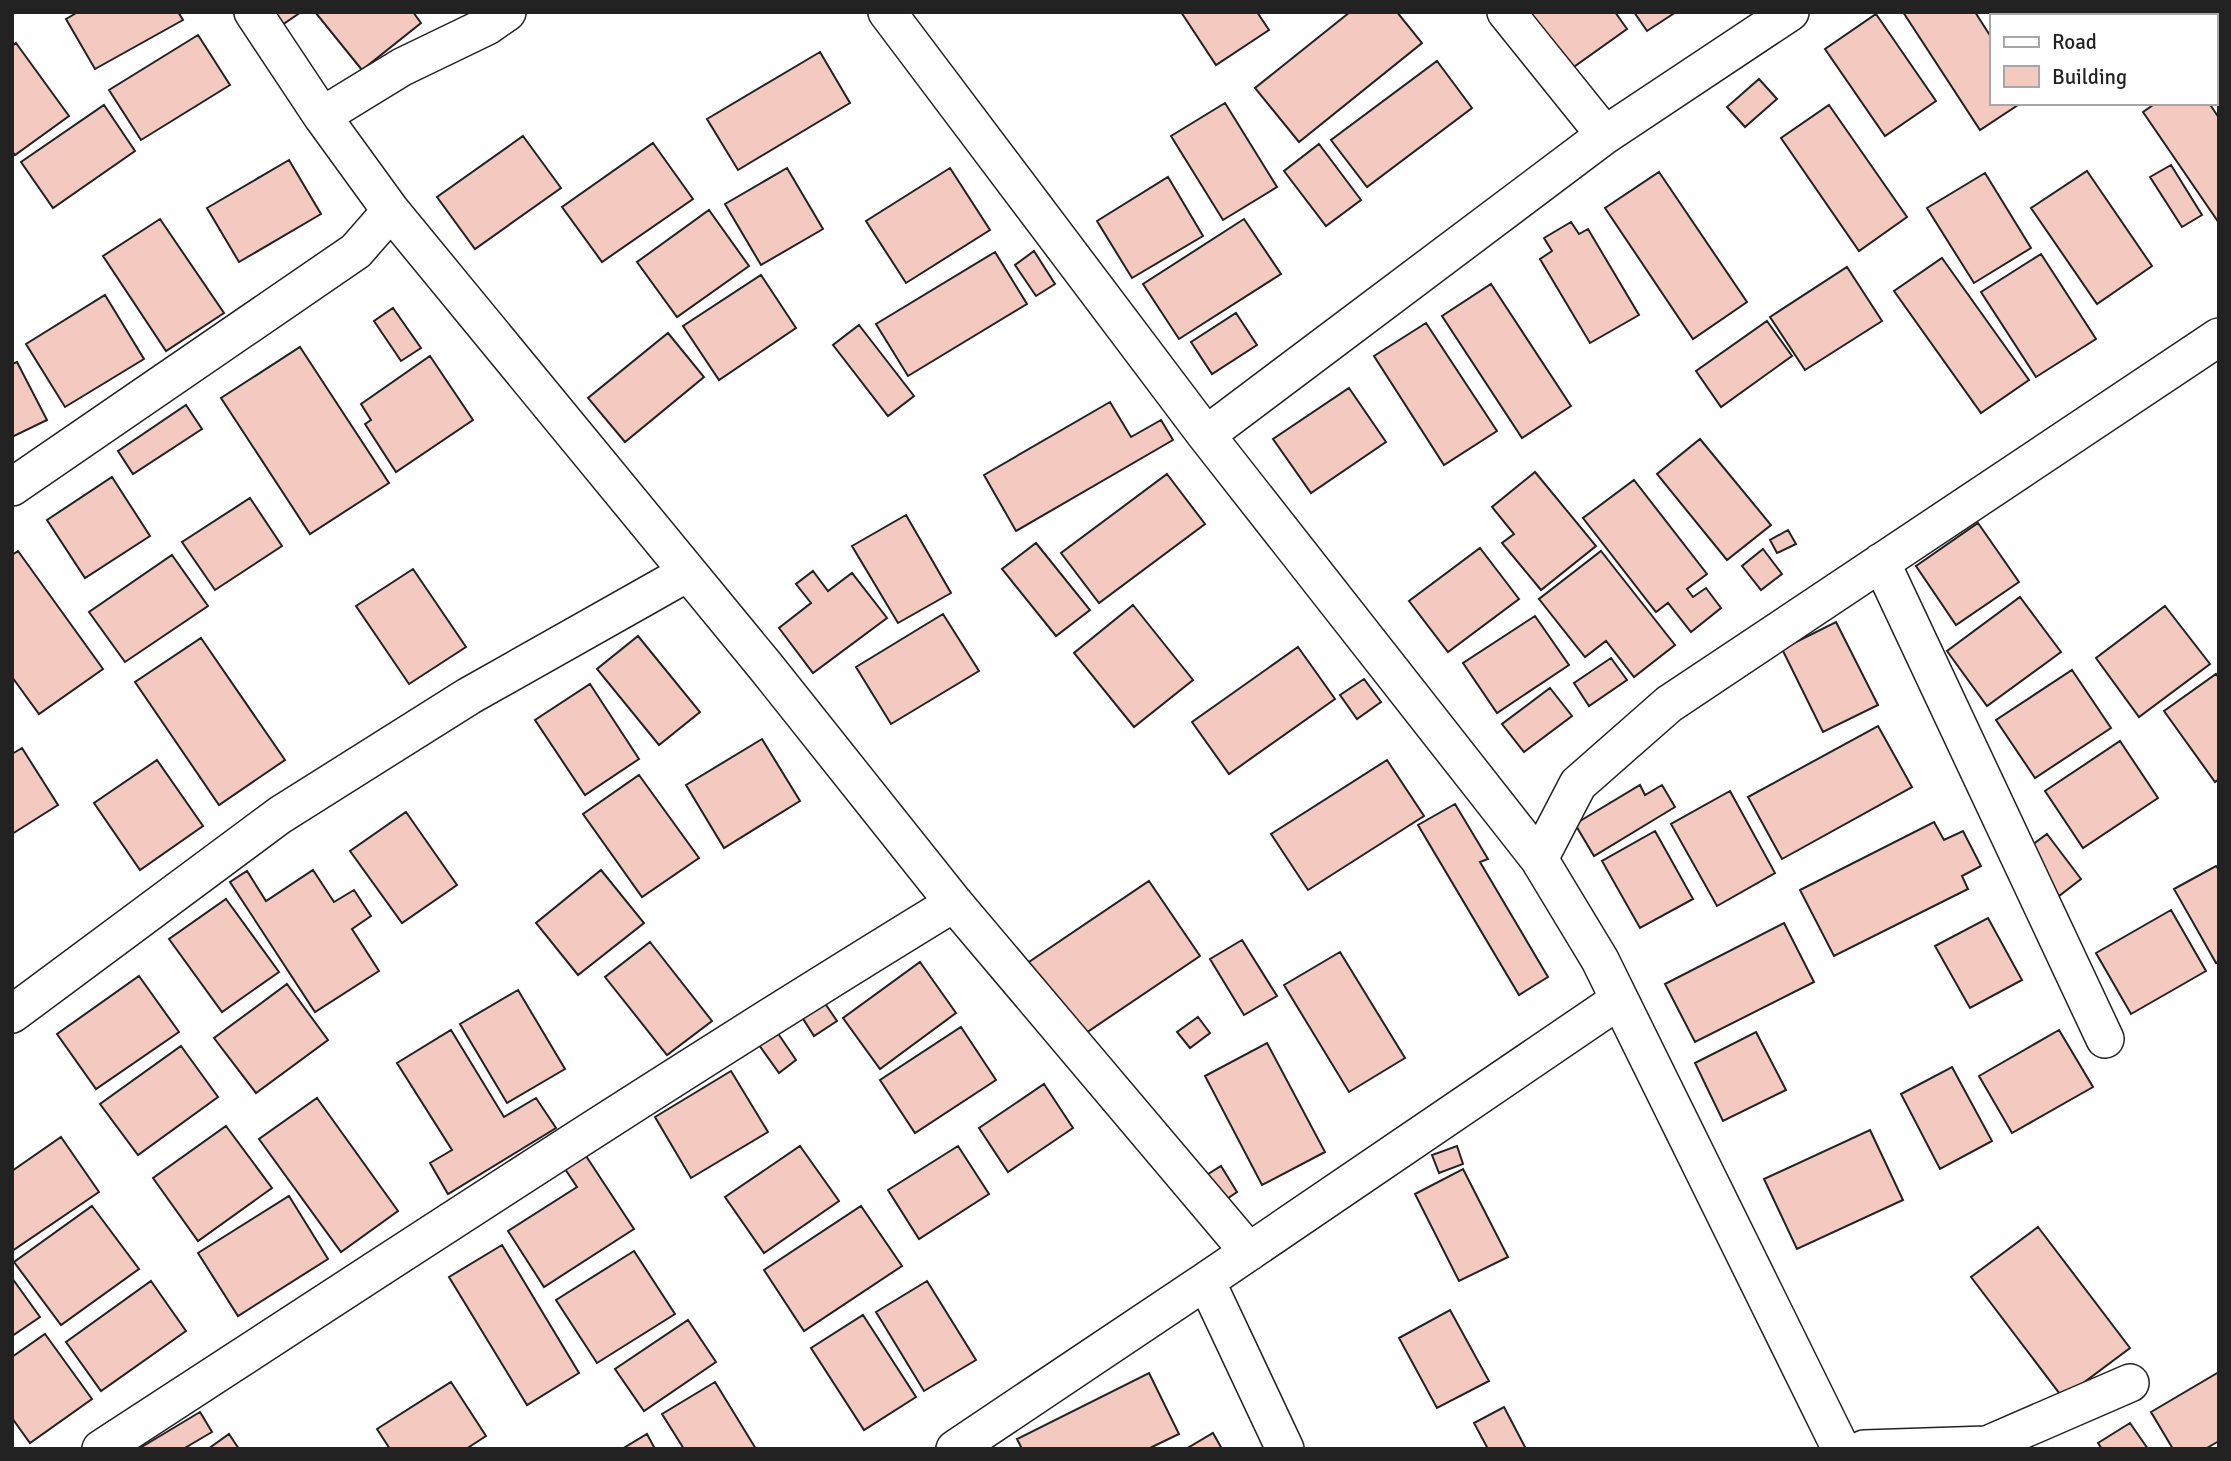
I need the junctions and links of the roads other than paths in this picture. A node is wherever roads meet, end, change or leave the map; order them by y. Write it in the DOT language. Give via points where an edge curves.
graph roads {
  1 [pos="253,12"];
  2 [pos="508,12"];
  3 [pos="887,12"];
  4 [pos="1506,12"];
  5 [pos="1790,12"];
  6 [pos="321,116"];
  7 [pos="1605,135"];
  8 [pos="391,211"];
  9 [pos="2219,337"];
  10 [pos="1206,435"];
  11 [pos="14,485"];
  12 [pos="1881,562"];
  13 [pos="687,573"];
  14 [pos="1539,859"];
  15 [pos="954,903"];
  16 [pos="1619,1000"];
  17 [pos="12,1014"];
  18 [pos="2105,1039"];
  19 [pos="1249,1252"];
  20 [pos="1206,1281"];
  21 [pos="2130,1383"];
  22 [pos="101,1449"];
  23 [pos="956,1449"];
  24 [pos="1285,1449"];
  25 [pos="1841,1449"];
  26 [pos="1864,1449"];
  1 -- 6 [label="street"];
  2 -- 6 [label="street"];
  3 -- 10 [label="street"];
  4 -- 7 [label="street"];
  5 -- 7 [label="street"];
  6 -- 8 [label="street"];
  7 -- 10 [label="street"];
  8 -- 11 [label="street" via="356,251"];
  8 -- 13 [label="street"];
  9 -- 12 [label="street"];
  10 -- 14 [label="street"];
  12 -- 14 [label="street" via="1669,704 1578,784"];
  12 -- 18 [label="street"];
  13 -- 15 [label="street"];
  13 -- 17 [label="street" via="469,696 281,815"];
  14 -- 16 [label="street"];
  15 -- 19 [label="street"];
  15 -- 22 [label="street"];
  16 -- 19 [label="street"];
  16 -- 25 [label="street"];
  19 -- 20 [label="street"];
  20 -- 23 [label="street"];
  20 -- 24 [label="street"];
  21 -- 26 [label="street" via="1987,1445"];
}
